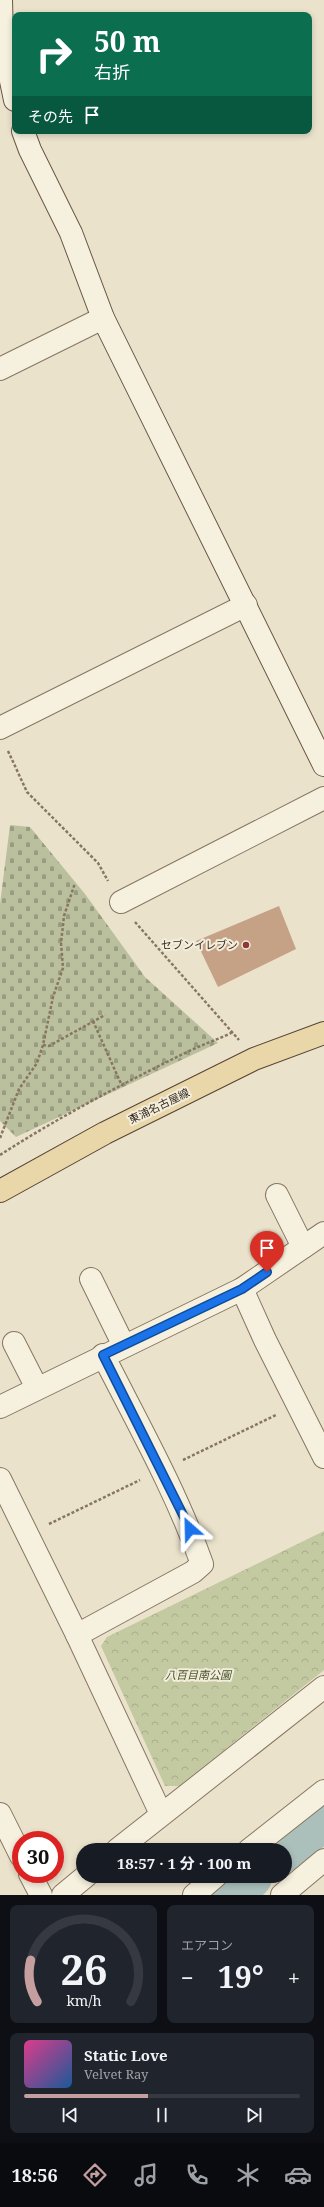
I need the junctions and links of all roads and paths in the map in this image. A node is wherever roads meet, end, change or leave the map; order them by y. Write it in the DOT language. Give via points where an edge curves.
graph roads {
  1 [pos="1,0"];
  2 [pos="3,60"];
  3 [pos="12,90"];
  4 [pos="24,134"];
  5 [pos="103,318"];
  6 [pos="0,369"];
  7 [pos="246,605"];
  8 [pos="0,728"];
  9 [pos="324,764"];
  10 [pos="324,798"];
  11 [pos="75,883"];
  12 [pos="121,902"];
  13 [pos="105,1015"];
  14 [pos="93,1021"];
  15 [pos="233,1032"];
  16 [pos="324,1033"];
  17 [pos="43,1045"];
  18 [pos="122,1086"];
  19 [pos="0,1138"];
  20 [pos="0,1155"];
  21 [pos="0,1191"];
  22 [pos="277,1195"];
  23 [pos="324,1233"];
  24 [pos="303,1247"];
  25 [pos="91,1279"];
  26 [pos="242,1289"];
  27 [pos="14,1343"];
  28 [pos="124,1346"];
  29 [pos="103,1355"];
  30 [pos="37,1388"];
  31 [pos="0,1407"];
  32 [pos="324,1457"];
  33 [pos="0,1479"];
  34 [pos="77,1635"];
  35 [pos="324,1687"];
  36 [pos="324,1792"];
  37 [pos="0,1814"];
  38 [pos="161,1814"];
  39 [pos="12,1838"];
  40 [pos="126,1843"];
  41 [pos="258,1843"];
  42 [pos="324,1860"];
  43 [pos="35,1883"];
  44 [pos="78,1883"];
  45 [pos="208,1883"];
  46 [pos="41,1895"];
  47 [pos="63,1895"];
  48 [pos="194,1895"];
  49 [pos="282,1895"];
  1 -- 2 [label="street"];
  2 -- 3 [label="street"];
  4 -- 5 [label="street" via="71,233"];
  5 -- 6 [label="street"];
  5 -- 7 [label="street"];
  7 -- 8 [label="street"];
  7 -- 9 [label="street"];
  10 -- 12 [label="street"];
  11 -- 17 [label="path" via="64,916 61,943 63,968 52,997"];
  13 -- 14 [label="path"];
  14 -- 17 [label="path" via="49,1046"];
  14 -- 18 [label="path"];
  15 -- 18 [label="path" via="186,1052"];
  16 -- 21 [label="main road, 東浦名古屋線" via="254,1059 105,1134"];
  17 -- 19 [label="path" via="37,1063 19,1089"];
  18 -- 20 [label="path"];
  22 -- 24 [label="street"];
  23 -- 24 [label="street"];
  24 -- 26 [label="street"];
  25 -- 28 [label="street"];
  26 -- 28 [label="street"];
  26 -- 32 [label="street"];
  27 -- 30 [label="street"];
  28 -- 29 [label="street"];
  29 -- 30 [label="street"];
  29 -- 34 [label="street" via="190,1529 202,1564 193,1572"];
  30 -- 31 [label="street"];
  33 -- 34 [label="street"];
  34 -- 38 [label="street"];
  35 -- 38 [label="street"];
  36 -- 41 [label="street"];
  37 -- 39 [label="street"];
  38 -- 40 [label="street"];
  42 -- 49 [label="street"];
  43 -- 46 [label="street"];
  44 -- 47 [label="street"];
  45 -- 48 [label="street"];
}
